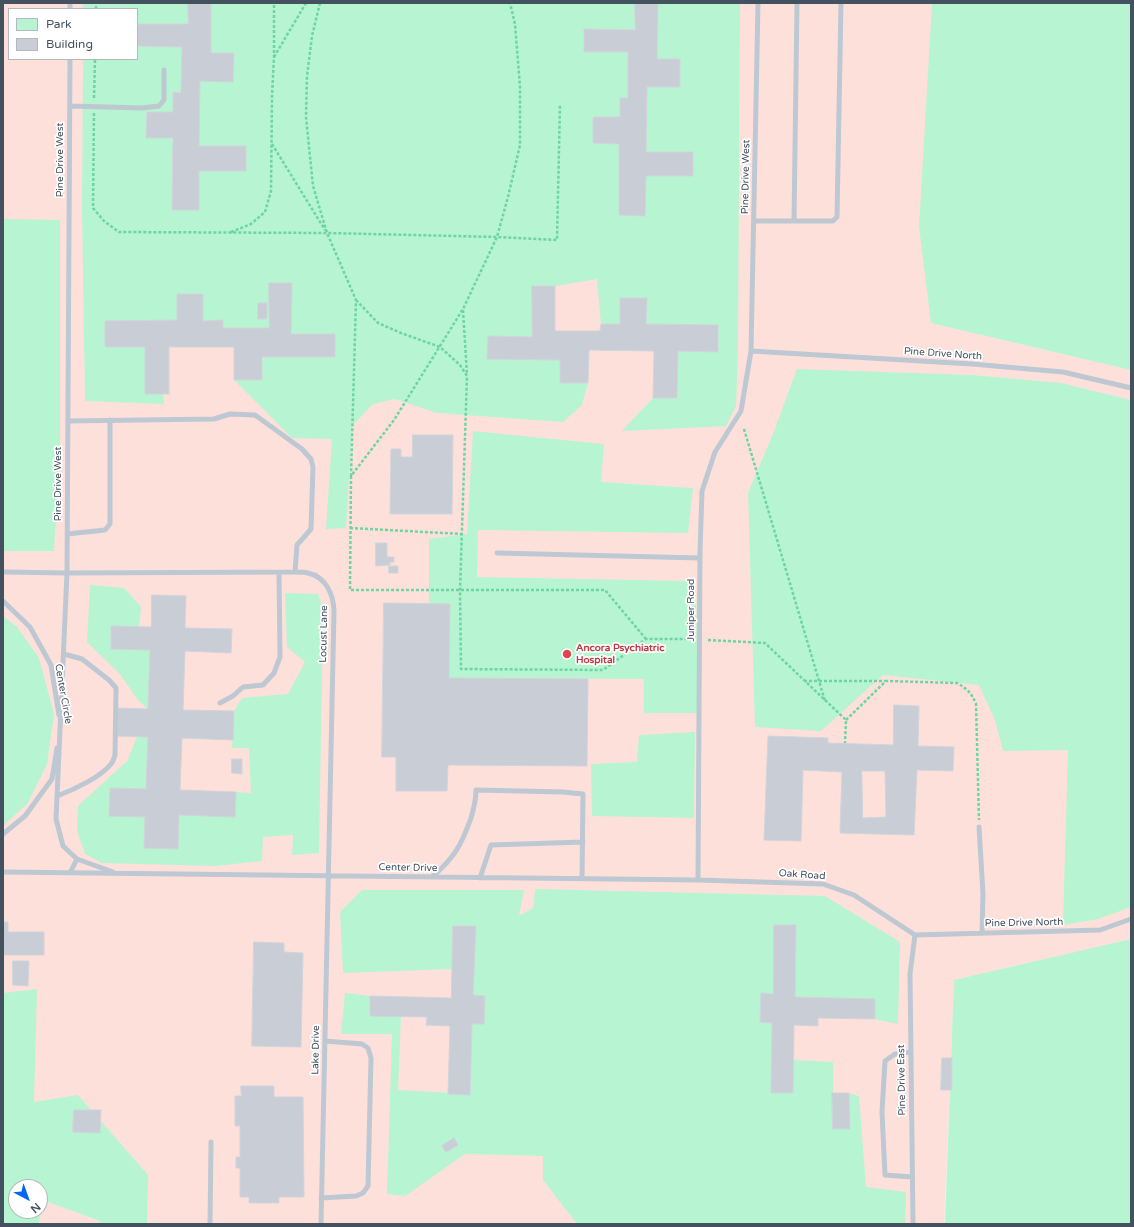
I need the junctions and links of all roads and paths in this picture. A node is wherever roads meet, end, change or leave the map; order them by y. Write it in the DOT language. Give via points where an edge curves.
graph roads {
  1 [pos="274,3"];
  2 [pos="306,3"];
  3 [pos="320,3"];
  4 [pos="510,3"];
  5 [pos="758,3"];
  6 [pos="797,3"];
  7 [pos="841,3"];
  8 [pos="274,58"];
  9 [pos="70,60"];
  10 [pos="95,60"];
  11 [pos="164,70"];
  12 [pos="560,104"];
  13 [pos="70,106"];
  14 [pos="94,106"];
  15 [pos="272,143"];
  16 [pos="754,221"];
  17 [pos="794,221"];
  18 [pos="228,233"];
  19 [pos="327,233"];
  20 [pos="497,237"];
  21 [pos="356,300"];
  22 [pos="463,309"];
  23 [pos="440,347"];
  24 [pos="751,351"];
  25 [pos="467,376"];
  26 [pos="1131,388"];
  27 [pos="110,420"];
  28 [pos="68,421"];
  29 [pos="744,429"];
  30 [pos="351,476"];
  31 [pos="350,528"];
  32 [pos="67,534"];
  33 [pos="462,534"];
  34 [pos="497,553"];
  35 [pos="700,558"];
  36 [pos="3,572"];
  37 [pos="279,572"];
  38 [pos="295,572"];
  39 [pos="67,574"];
  40 [pos="460,590"];
  41 [pos="3,601"];
  42 [pos="646,639"];
  43 [pos="700,639"];
  44 [pos="64,654"];
  45 [pos="804,681"];
  46 [pos="819,681"];
  47 [pos="886,681"];
  48 [pos="825,701"];
  49 [pos="220,703"];
  50 [pos="846,720"];
  51 [pos="61,727"];
  52 [pos="846,743"];
  53 [pos="57,796"];
  54 [pos="979,827"];
  55 [pos="3,834"];
  56 [pos="583,842"];
  57 [pos="77,860"];
  58 [pos="3,872"];
  59 [pos="70,873"];
  60 [pos="118,874"];
  61 [pos="329,876"];
  62 [pos="432,877"];
  63 [pos="480,878"];
  64 [pos="582,879"];
  65 [pos="698,880"];
  66 [pos="1131,919"];
  67 [pos="982,933"];
  68 [pos="914,935"];
  69 [pos="325,1041"];
  70 [pos="911,1052"];
  71 [pos="211,1142"];
  72 [pos="912,1177"];
  73 [pos="321,1198"];
  74 [pos="210,1224"];
  75 [pos="321,1224"];
  76 [pos="913,1224"];
  1 -- 8 [label="path"];
  2 -- 8 [label="path"];
  3 -- 19 [label="path" via="312,36 307,76 306,117 313,186"];
  4 -- 20 [label="path" via="516,24 520,145"];
  5 -- 16 [label="lane, Pine Drive West"];
  6 -- 17 [label="lane"];
  7 -- 17 [label="lane" via="837,217 833,221"];
  8 -- 15 [label="path"];
  9 -- 13 [label="lane, Pine Drive West"];
  10 -- 14 [label="path"];
  11 -- 14 [label="lane" via="164,100 159,106"];
  12 -- 20 [label="path" via="557,240"];
  13 -- 14 [label="lane"];
  13 -- 28 [label="lane, Pine Drive West"];
  14 -- 18 [label="path" via="93,208 104,221 119,232"];
  15 -- 18 [label="path" via="271,192 265,212 251,224"];
  15 -- 19 [label="path"];
  16 -- 17 [label="lane"];
  16 -- 24 [label="lane, Pine Drive West"];
  18 -- 19 [label="path"];
  19 -- 20 [label="path"];
  19 -- 21 [label="path"];
  20 -- 22 [label="path"];
  21 -- 23 [label="path" via="378,323"];
  21 -- 30 [label="path"];
  22 -- 23 [label="path"];
  22 -- 25 [label="path"];
  23 -- 25 [label="path" via="460,365"];
  23 -- 30 [label="path" via="394,420"];
  24 -- 26 [label="lane, Pine Drive North" via="1063,372"];
  24 -- 35 [label="lane, Juniper Road" via="741,411 715,452 702,491"];
  25 -- 33 [label="path"];
  27 -- 28 [label="lane"];
  27 -- 32 [label="lane" via="110,524 105,530"];
  27 -- 38 [label="lane" via="214,419 230,414 255,415 302,449 311,459 313,467 311,529 298,545"];
  28 -- 32 [label="lane, Pine Drive West"];
  29 -- 46 [label="path"];
  30 -- 31 [label="path"];
  31 -- 33 [label="path"];
  31 -- 40 [label="path" via="350,590"];
  32 -- 39 [label="lane, Pine Drive West"];
  33 -- 40 [label="path"];
  34 -- 35 [label="lane"];
  35 -- 43 [label="lane, Juniper Road"];
  36 -- 39 [label="lane"];
  37 -- 38 [label="lane, Locust Lane"];
  37 -- 39 [label="lane, Locust Lane"];
  37 -- 49 [label="lane" via="280,657 274,673 263,685 243,687"];
  38 -- 61 [label="lane, Locust Lane" via="308,573 320,579 329,588 334,599"];
  39 -- 44 [label="lane, Pine Drive West"];
  40 -- 42 [label="path" via="605,590"];
  40 -- 42 [label="path" via="461,669 603,670"];
  41 -- 51 [label="lane, Center Circle" via="30,627 51,665"];
  42 -- 43 [label="path"];
  43 -- 45 [label="path" via="764,643"];
  43 -- 65 [label="lane, Juniper Road"];
  44 -- 51 [label="lane, Pine Drive West"];
  44 -- 53 [label="lane" via="82,659 116,688 115,755 112,764 103,771 77,788"];
  45 -- 46 [label="path"];
  45 -- 48 [label="path"];
  46 -- 47 [label="path"];
  46 -- 48 [label="path"];
  47 -- 50 [label="path"];
  47 -- 54 [label="path" via="957,683 971,693 976,704 977,716"];
  48 -- 50 [label="path"];
  50 -- 52 [label="path"];
  51 -- 53 [label="lane, Pine Drive West"];
  51 -- 55 [label="lane, Center Circle" via="52,779 25,816"];
  53 -- 57 [label="lane, Pine Drive West" via="56,819 63,846"];
  54 -- 67 [label="lane" via="983,894"];
  56 -- 62 [label="lane" via="583,794 476,790 476,803 459,848 447,864"];
  56 -- 63 [label="lane" via="491,845"];
  56 -- 64 [label="lane"];
  57 -- 59 [label="lane"];
  57 -- 60 [label="lane, Pine Drive West"];
  58 -- 59 [label="lane"];
  59 -- 60 [label="lane"];
  60 -- 61 [label="lane, Center Drive"];
  61 -- 62 [label="lane, Center Drive"];
  61 -- 69 [label="lane, Lake Drive"];
  62 -- 63 [label="lane, Center Drive"];
  63 -- 64 [label="lane, Center Drive"];
  64 -- 65 [label="lane, Center Drive"];
  65 -- 68 [label="lane, Oak Road" via="823,884 854,895"];
  66 -- 67 [label="lane, Pine Drive North" via="1100,930"];
  67 -- 68 [label="lane, Pine Drive North"];
  68 -- 70 [label="lane, Pine Drive East" via="910,974"];
  69 -- 73 [label="lane, Lake Drive"];
  69 -- 73 [label="lane" via="362,1044 368,1048 371,1058 368,1186 363,1193 356,1196"];
  70 -- 72 [label="lane, Pine Drive East"];
  70 -- 72 [label="lane" via="895,1054 885,1062 882,1112 885,1175"];
  71 -- 74 [label="lane"];
  72 -- 76 [label="lane, Pine Drive East"];
  73 -- 75 [label="lane, Lake Drive"];
}
